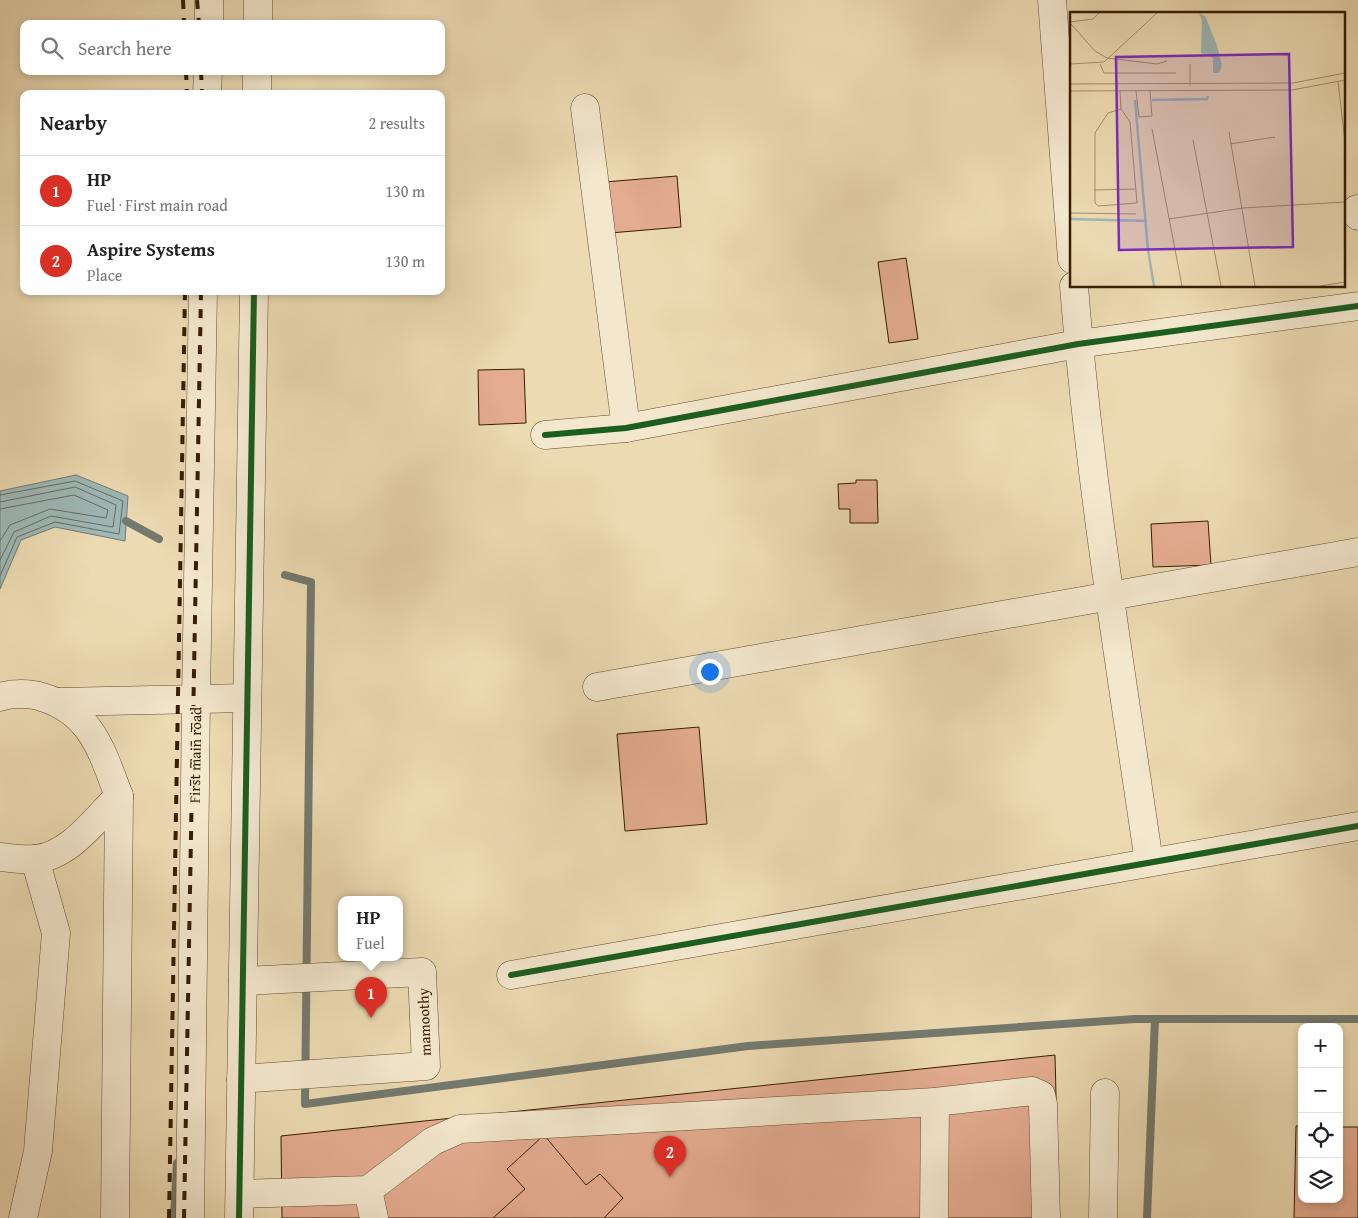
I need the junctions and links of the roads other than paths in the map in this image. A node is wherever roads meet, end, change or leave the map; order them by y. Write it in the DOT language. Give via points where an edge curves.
graph roads {
  1 [pos="209,0"];
  2 [pos="258,0"];
  3 [pos="1052,0"];
  4 [pos="209,20"];
  5 [pos="258,20"];
  6 [pos="208,75"];
  7 [pos="257,75"];
  8 [pos="207,90"];
  9 [pos="257,90"];
  10 [pos="585,108"];
  11 [pos="1358,209"];
  12 [pos="1358,216"];
  13 [pos="1070,233"];
  14 [pos="1074,288"];
  15 [pos="204,295"];
  16 [pos="254,295"];
  17 [pos="1358,306"];
  18 [pos="1078,344"];
  19 [pos="626,428"];
  20 [pos="545,435"];
  21 [pos="1358,552"];
  22 [pos="1110,596"];
  23 [pos="598,687"];
  24 [pos="0,697"];
  25 [pos="196,698"];
  26 [pos="247,698"];
  27 [pos="59,702"];
  28 [pos="120,796"];
  29 [pos="1358,826"];
  30 [pos="0,857"];
  31 [pos="35,859"];
  32 [pos="1149,862"];
  33 [pos="511,975"];
  34 [pos="243,981"];
  35 [pos="241,1080"];
  36 [pos="1106,1093"];
  37 [pos="936,1102"];
  38 [pos="368,1190"];
  39 [pos="239,1206"];
  40 [pos="23,1218"];
  41 [pos="115,1218"];
  42 [pos="190,1218"];
  43 [pos="374,1218"];
  44 [pos="934,1218"];
  45 [pos="1046,1218"];
  46 [pos="1103,1218"];
  1 -- 4 [label="street"];
  2 -- 5 [label="street"];
  3 -- 13 [label="street"];
  6 -- 8 [label="street"];
  7 -- 9 [label="street"];
  10 -- 19 [label="street"];
  11 -- 12 [label="street"];
  14 -- 18 [label="street"];
  15 -- 25 [label="street, First main road"];
  16 -- 26 [label="street"];
  17 -- 18 [label="street"];
  18 -- 19 [label="street"];
  18 -- 22 [label="street"];
  19 -- 20 [label="street"];
  21 -- 22 [label="street"];
  22 -- 23 [label="street"];
  22 -- 32 [label="street"];
  24 -- 27 [label="street" via="32,694"];
  25 -- 26 [label="street"];
  25 -- 27 [label="street"];
  25 -- 42 [label="street, First main road"];
  26 -- 34 [label="street"];
  27 -- 28 [label="street" via="82,718 97,741"];
  28 -- 31 [label="street" via="93,820 76,841 52,855"];
  28 -- 41 [label="street"];
  29 -- 32 [label="street"];
  30 -- 31 [label="street"];
  31 -- 40 [label="street" via="56,933 38,1151"];
  32 -- 33 [label="street"];
  34 -- 35 [label="street"];
  34 -- 35 [label="street, mamoothy" via="422,972 426,1066"];
  35 -- 39 [label="street"];
  36 -- 46 [label="street"];
  37 -- 38 [label="street" via="460,1129 433,1141"];
  37 -- 44 [label="street"];
  37 -- 45 [label="street" via="1032,1091 1041,1095"];
  38 -- 39 [label="street"];
  38 -- 43 [label="street"];
}
